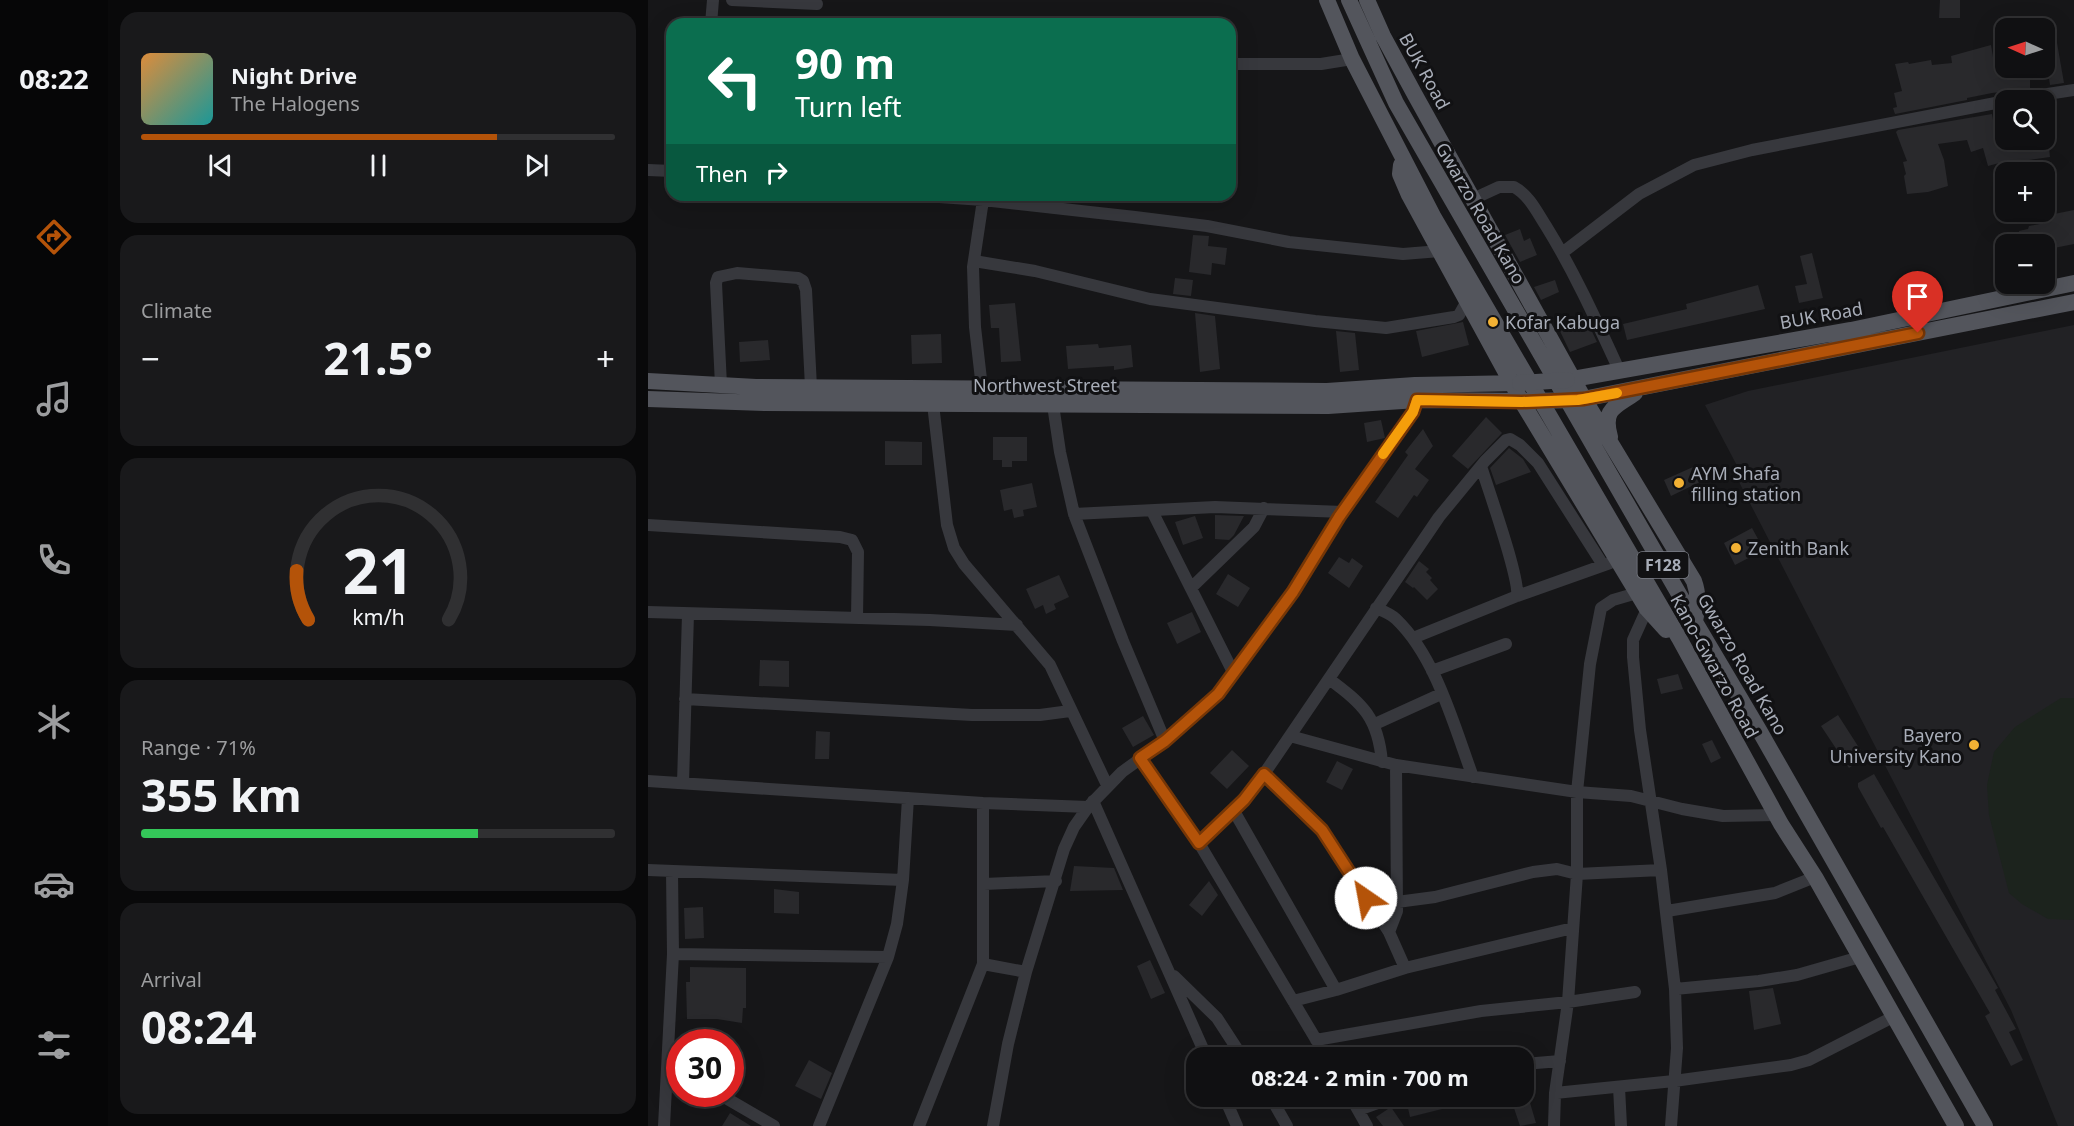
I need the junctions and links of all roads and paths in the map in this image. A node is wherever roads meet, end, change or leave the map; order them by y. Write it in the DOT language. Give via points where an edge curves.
graph roads {
  1 [pos="713,0"];
  2 [pos="732,0"];
  3 [pos="1327,0"];
  4 [pos="1349,0"];
  5 [pos="1367,0"];
  6 [pos="817,4"];
  7 [pos="712,18"];
  8 [pos="1352,59"];
  9 [pos="1236,64"];
  10 [pos="1410,86"];
  11 [pos="2074,90"];
  12 [pos="2055,93"];
  13 [pos="1395,103"];
  14 [pos="1995,103"];
  15 [pos="1402,155"];
  16 [pos="648,170"];
  17 [pos="666,171"];
  18 [pos="1473,199"];
  19 [pos="983,201"];
  20 [pos="992,201"];
  21 [pos="1440,251"];
  22 [pos="1562,253"];
  23 [pos="974,261"];
  24 [pos="2074,283"];
  25 [pos="1467,301"];
  26 [pos="2074,302"];
  27 [pos="1620,372"];
  28 [pos="1571,380"];
  29 [pos="648,381"];
  30 [pos="1517,383"];
  31 [pos="721,385"];
  32 [pos="811,387"];
  33 [pos="1642,387"];
  34 [pos="982,388"];
  35 [pos="1441,392"];
  36 [pos="648,399"];
  37 [pos="1581,399"];
  38 [pos="1417,400"];
  39 [pos="1526,402"];
  40 [pos="933,404"];
  41 [pos="1053,405"];
  42 [pos="1611,441"];
  43 [pos="1481,466"];
  44 [pos="1264,508"];
  45 [pos="1152,511"];
  46 [pos="1343,512"];
  47 [pos="1074,514"];
  48 [pos="648,525"];
  49 [pos="1610,563"];
  50 [pos="1191,588"];
  51 [pos="1636,593"];
  52 [pos="1517,596"];
  53 [pos="1376,608"];
  54 [pos="1647,609"];
  55 [pos="648,612"];
  56 [pos="688,614"];
  57 [pos="857,618"];
  58 [pos="1695,621"];
  59 [pos="1017,625"];
  60 [pos="1413,638"];
  61 [pos="1678,638"];
  62 [pos="1506,644"];
  63 [pos="1432,671"];
  64 [pos="1234,674"];
  65 [pos="1329,679"];
  66 [pos="1441,694"];
  67 [pos="685,699"];
  68 [pos="1070,711"];
  69 [pos="1375,724"];
  70 [pos="1290,736"];
  71 [pos="1165,741"];
  72 [pos="1140,758"];
  73 [pos="1382,762"];
  74 [pos="1396,765"];
  75 [pos="1264,774"];
  76 [pos="1473,777"];
  77 [pos="648,781"];
  78 [pos="683,783"];
  79 [pos="1107,785"];
  80 [pos="1577,792"];
  81 [pos="908,798"];
  82 [pos="1652,801"];
  83 [pos="983,803"];
  84 [pos="1090,804"];
  85 [pos="1234,811"];
  86 [pos="1777,815"];
  87 [pos="1199,843"];
  88 [pos="648,870"];
  89 [pos="1661,870"];
  90 [pos="672,872"];
  91 [pos="1576,874"];
  92 [pos="1815,877"];
  93 [pos="903,880"];
  94 [pos="1056,880"];
  95 [pos="984,884"];
  96 [pos="1397,902"];
  97 [pos="1667,911"];
  98 [pos="1573,928"];
  99 [pos="1389,932"];
  100 [pos="673,954"];
  101 [pos="888,957"];
  102 [pos="1860,957"];
  103 [pos="983,964"];
  104 [pos="1405,968"];
  105 [pos="1169,971"];
  106 [pos="1026,972"];
  107 [pos="1675,989"];
  108 [pos="1336,990"];
  109 [pos="1635,992"];
  110 [pos="1293,1001"];
  111 [pos="1568,1002"];
  112 [pos="1895,1016"];
  113 [pos="674,1029"];
  114 [pos="1316,1040"];
  115 [pos="1202,1047"];
  116 [pos="1236,1047"];
  117 [pos="1320,1047"];
  118 [pos="1560,1061"];
  119 [pos="1534,1063"];
  120 [pos="1674,1081"];
  121 [pos="1619,1087"];
  122 [pos="1555,1093"];
  123 [pos="667,1107"];
  124 [pos="741,1107"];
  125 [pos="1229,1107"];
  126 [pos="1276,1107"];
  127 [pos="1356,1107"];
  128 [pos="1366,1107"];
  129 [pos="1358,1110"];
  130 [pos="997,1112"];
  131 [pos="664,1126"];
  132 [pos="774,1126"];
  133 [pos="819,1126"];
  134 [pos="919,1126"];
  135 [pos="993,1126"];
  136 [pos="1003,1126"];
  137 [pos="1237,1126"];
  138 [pos="1287,1126"];
  139 [pos="1367,1126"];
  140 [pos="1554,1126"];
  141 [pos="1620,1126"];
  142 [pos="1671,1126"];
  143 [pos="1956,1126"];
  144 [pos="1985,1126"];
  1 -- 7 [label="street"];
  2 -- 6 [label="street"];
  3 -- 8 [label="main road, Kano-Gwarzo Road / F128"];
  4 -- 13 [label="main road, Gwarzo Road Kano / F128"];
  5 -- 10 [label="main road, BUK Road"];
  8 -- 9 [label="street" via="1322,64"];
  8 -- 15 [label="main road, Kano-Gwarzo Road / F128"];
  10 -- 13 [label="main road"];
  10 -- 18 [label="main road, BUK Road"];
  11 -- 12 [label="street"];
  13 -- 58 [label="main road, Gwarzo Road Kano / F128"];
  14 -- 22 [label="street" via="1752,150 1694,165 1639,194"];
  15 -- 21 [label="main road" via="1400,174"];
  15 -- 61 [label="main road, Kano-Gwarzo Road / F128" via="1504,341"];
  16 -- 17 [label="street"];
  18 -- 22 [label="street" via="1499,187 1518,189 1531,202"];
  18 -- 28 [label="main road, BUK Road"];
  19 -- 23 [label="street"];
  20 -- 21 [label="street" via="1207,226 1289,242 1403,254"];
  21 -- 25 [label="main road"];
  22 -- 27 [label="street"];
  23 -- 25 [label="street" via="1150,298 1386,328 1454,317"];
  23 -- 34 [label="street" via="975,327"];
  24 -- 27 [label="main road, BUK Road" via="1851,330"];
  25 -- 30 [label="main road"];
  26 -- 33 [label="main road, BUK Road"];
  27 -- 28 [label="main road, BUK Road"];
  28 -- 30 [label="main road, bridge"];
  28 -- 37 [label="main road, BUK Road"];
  29 -- 31 [label="main road, Northwest Street"];
  30 -- 35 [label="main road"];
  30 -- 39 [label="main road"];
  31 -- 32 [label="main road, Northwest Street"];
  31 -- 32 [label="street" via="716,284 718,277 737,273 803,281"];
  32 -- 34 [label="main road, Northwest Street"];
  33 -- 37 [label="main road, BUK Road"];
  33 -- 42 [label="main road" via="1613,407 1607,416"];
  34 -- 35 [label="main road, Northwest Street"];
  35 -- 38 [label="main road, Northwest Street"];
  35 -- 39 [label="main road"];
  36 -- 40 [label="main road, Northwest Street"];
  37 -- 39 [label="main road, bridge"];
  37 -- 42 [label="main road, BUK Road"];
  38 -- 41 [label="main road, Northwest Street" via="1328,406"];
  38 -- 46 [label="street" via="1413,412"];
  39 -- 49 [label="main road"];
  40 -- 41 [label="main road, Northwest Street"];
  40 -- 59 [label="street" via="947,525 954,548"];
  41 -- 47 [label="street"];
  42 -- 58 [label="main road, BUK Road" via="1694,580 1699,604"];
  43 -- 49 [label="street" via="1506,440 1520,445 1538,463"];
  43 -- 52 [label="street" via="1513,569"];
  43 -- 53 [label="street" via="1439,517"];
  44 -- 45 [label="street"];
  44 -- 46 [label="street"];
  44 -- 50 [label="street" via="1254,527"];
  45 -- 47 [label="street"];
  45 -- 50 [label="street"];
  46 -- 64 [label="street" via="1293,592"];
  47 -- 71 [label="street"];
  48 -- 57 [label="street" via="852,540 858,552"];
  49 -- 51 [label="main road"];
  49 -- 52 [label="street"];
  50 -- 64 [label="street"];
  51 -- 54 [label="main road"];
  51 -- 80 [label="street" via="1601,608 1590,664"];
  52 -- 60 [label="street"];
  53 -- 60 [label="street" via="1394,617"];
  53 -- 65 [label="street"];
  54 -- 61 [label="main road" via="1665,630"];
  54 -- 82 [label="street" via="1634,640 1633,657"];
  55 -- 56 [label="street"];
  56 -- 57 [label="street"];
  56 -- 67 [label="street"];
  57 -- 59 [label="street"];
  58 -- 144 [label="main road, Gwarzo Road Kano / F128"];
  59 -- 68 [label="street" via="1050,665"];
  60 -- 63 [label="street"];
  61 -- 86 [label="main road, Kano-Gwarzo Road / F128"];
  62 -- 63 [label="street"];
  63 -- 66 [label="street"];
  64 -- 71 [label="street" via="1218,694"];
  65 -- 69 [label="street" via="1356,699"];
  65 -- 70 [label="street"];
  66 -- 69 [label="street"];
  66 -- 76 [label="street"];
  67 -- 68 [label="street" via="972,715"];
  67 -- 78 [label="street"];
  68 -- 79 [label="street"];
  69 -- 73 [label="street"];
  70 -- 73 [label="street"];
  70 -- 75 [label="street"];
  71 -- 72 [label="street"];
  72 -- 79 [label="street"];
  72 -- 87 [label="street"];
  73 -- 74 [label="street"];
  74 -- 76 [label="street"];
  74 -- 96 [label="street"];
  75 -- 85 [label="street"];
  75 -- 99 [label="street" via="1322,830"];
  76 -- 80 [label="street"];
  77 -- 78 [label="street"];
  78 -- 81 [label="street"];
  79 -- 84 [label="street"];
  80 -- 82 [label="street"];
  80 -- 91 [label="street"];
  81 -- 83 [label="street"];
  81 -- 93 [label="street"];
  82 -- 86 [label="street" via="1723,816"];
  82 -- 89 [label="street"];
  83 -- 84 [label="street"];
  83 -- 95 [label="street"];
  84 -- 94 [label="street" via="1069,838"];
  84 -- 105 [label="street"];
  85 -- 87 [label="street"];
  85 -- 108 [label="street"];
  86 -- 92 [label="main road, Kano-Gwarzo Road / F128"];
  87 -- 110 [label="street"];
  88 -- 90 [label="street"];
  89 -- 91 [label="street"];
  89 -- 97 [label="street"];
  90 -- 93 [label="street"];
  90 -- 100 [label="street"];
  91 -- 96 [label="street" via="1557,869 1533,872 1435,897"];
  91 -- 98 [label="street"];
  92 -- 97 [label="street" via="1775,893"];
  92 -- 102 [label="main road, Kano-Gwarzo Road / F128"];
  93 -- 101 [label="street"];
  94 -- 95 [label="street"];
  94 -- 106 [label="street"];
  95 -- 103 [label="street"];
  96 -- 99 [label="street"];
  97 -- 107 [label="street"];
  98 -- 104 [label="street"];
  98 -- 111 [label="street"];
  99 -- 104 [label="street"];
  100 -- 101 [label="street"];
  100 -- 113 [label="street"];
  101 -- 133 [label="street"];
  102 -- 107 [label="street" via="1797,975"];
  102 -- 112 [label="main road, Kano-Gwarzo Road / F128"];
  103 -- 106 [label="street"];
  103 -- 134 [label="street"];
  104 -- 108 [label="street"];
  105 -- 115 [label="street"];
  105 -- 116 [label="street" via="1217,1018"];
  106 -- 130 [label="street" via="1008,1044"];
  107 -- 120 [label="street"];
  108 -- 110 [label="street"];
  109 -- 111 [label="street"];
  110 -- 114 [label="street"];
  111 -- 114 [label="street" via="1481,1011"];
  111 -- 118 [label="street"];
  112 -- 120 [label="street" via="1809,1060"];
  112 -- 143 [label="main road, Kano-Gwarzo Road / F128"];
  114 -- 117 [label="street"];
  118 -- 119 [label="street"];
  118 -- 122 [label="street"];
  120 -- 121 [label="street"];
  120 -- 142 [label="street"];
  121 -- 122 [label="street"];
  121 -- 141 [label="street"];
  122 -- 140 [label="street"];
  123 -- 131 [label="street"];
  124 -- 132 [label="street"];
  125 -- 137 [label="street"];
  126 -- 138 [label="street"];
  127 -- 129 [label="street"];
  128 -- 129 [label="street"];
  129 -- 139 [label="street"];
  130 -- 135 [label="street"];
  130 -- 136 [label="street"];
}
